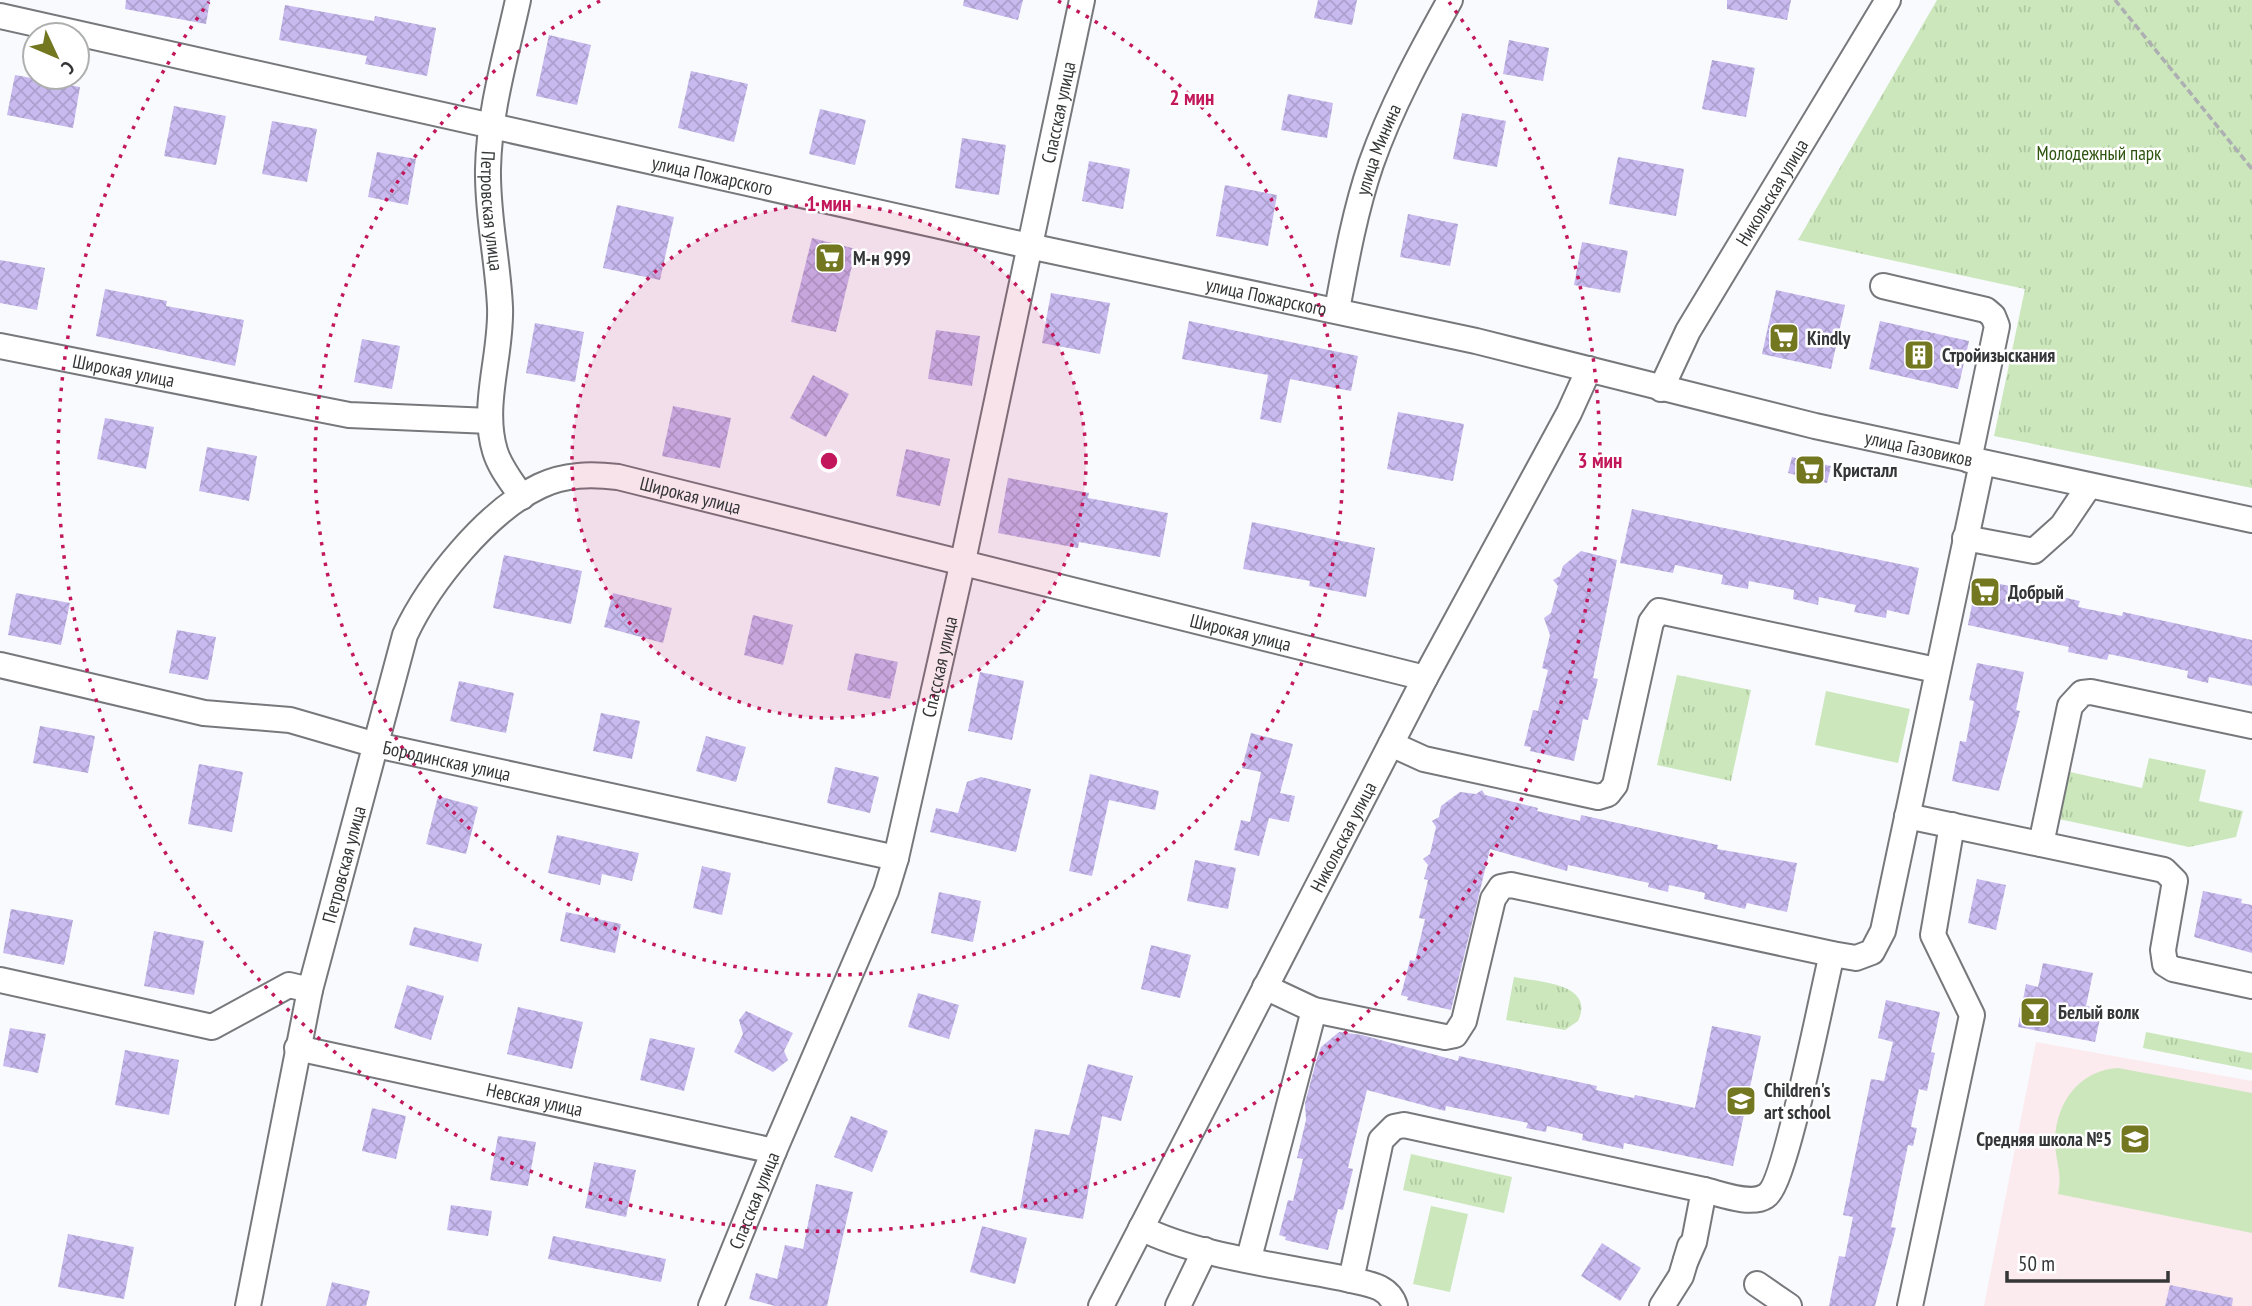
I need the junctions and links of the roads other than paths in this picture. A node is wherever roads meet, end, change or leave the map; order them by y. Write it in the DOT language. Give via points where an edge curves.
graph roads {
  1 [pos="518,0"];
  2 [pos="1082,0"];
  3 [pos="1450,0"];
  4 [pos="1888,0"];
  5 [pos="0,16"];
  6 [pos="492,126"];
  7 [pos="1029,246"];
  8 [pos="1883,286"];
  9 [pos="1338,310"];
  10 [pos="0,346"];
  11 [pos="1589,369"];
  12 [pos="1661,389"];
  13 [pos="490,421"];
  14 [pos="1976,461"];
  15 [pos="2089,486"];
  16 [pos="522,497"];
  17 [pos="2252,520"];
  18 [pos="1965,538"];
  19 [pos="963,561"];
  20 [pos="0,666"];
  21 [pos="1936,670"];
  22 [pos="1425,678"];
  23 [pos="2252,726"];
  24 [pos="1391,744"];
  25 [pos="376,745"];
  26 [pos="1907,816"];
  27 [pos="1952,825"];
  28 [pos="2041,844"];
  29 [pos="896,858"];
  30 [pos="1832,954"];
  31 [pos="0,980"];
  32 [pos="2252,986"];
  33 [pos="1265,987"];
  34 [pos="310,990"];
  35 [pos="1314,1010"];
  36 [pos="297,1048"];
  37 [pos="774,1151"];
  38 [pos="1703,1190"];
  39 [pos="1141,1228"];
  40 [pos="1205,1251"];
  41 [pos="1249,1258"];
  42 [pos="1686,1260"];
  43 [pos="255,1277"];
  44 [pos="1351,1280"];
  45 [pos="1757,1284"];
  46 [pos="234,1306"];
  47 [pos="248,1306"];
  48 [pos="711,1306"];
  49 [pos="1101,1306"];
  50 [pos="1178,1306"];
  51 [pos="1395,1306"];
  52 [pos="1662,1306"];
  53 [pos="1789,1306"];
  54 [pos="1910,1306"];
  1 -- 6 [label="street, Петровская улица"];
  2 -- 7 [label="street, Спасская улица"];
  3 -- 9 [label="street, улица Минина" via="1371,164"];
  4 -- 12 [label="street, Никольская улица" via="1688,331"];
  5 -- 6 [label="street, улица Пожарского"];
  6 -- 7 [label="street, улица Пожарского"];
  6 -- 13 [label="street, Петровская улица" via="488,210 500,307"];
  7 -- 9 [label="street, улица Пожарского"];
  7 -- 19 [label="street, Спасская улица"];
  8 -- 14 [label="street" via="1986,310 1993,316 1997,326"];
  9 -- 11 [label="street, улица Пожарского"];
  10 -- 13 [label="street, Широкая улица" via="349,415"];
  11 -- 12 [label="street, улица Газовиков"];
  11 -- 22 [label="street, Никольская улица"];
  12 -- 14 [label="street, улица Газовиков"];
  13 -- 16 [label="street" via="503,470"];
  14 -- 15 [label="street, улица Газовиков"];
  14 -- 18 [label="street"];
  15 -- 17 [label="street, улица Газовиков"];
  15 -- 18 [label="street" via="2062,526 2034,551"];
  16 -- 19 [label="street, Широкая улица" via="566,477 618,477"];
  16 -- 25 [label="street, Петровская улица" via="447,566 415,613"];
  18 -- 21 [label="street"];
  19 -- 22 [label="street, Широкая улица"];
  19 -- 29 [label="street, Спасская улица"];
  20 -- 25 [label="street, Бородинская улица" via="204,713 290,720"];
  21 -- 24 [label="street" via="1659,611 1651,622 1615,785 1608,794 1598,797 1424,759"];
  21 -- 26 [label="street"];
  22 -- 24 [label="street, Никольская улица"];
  23 -- 28 [label="street" via="2082,693 2070,706"];
  24 -- 33 [label="street, Никольская улица"];
  25 -- 29 [label="street, Бородинская улица"];
  25 -- 34 [label="street, Петровская улица"];
  26 -- 27 [label="street"];
  26 -- 30 [label="street" via="1878,944 1865,957"];
  27 -- 28 [label="street"];
  27 -- 54 [label="street" via="1933,936 1972,1015"];
  28 -- 32 [label="street" via="2170,873 2175,881 2163,950 2165,964"];
  29 -- 37 [label="street, Спасская улица"];
  30 -- 35 [label="street" via="1511,885 1501,887 1493,899 1465,1020 1455,1035 1445,1037"];
  30 -- 38 [label="street" via="1784,1158 1770,1194 1759,1200"];
  31 -- 34 [label="street" via="212,1027 289,985"];
  33 -- 35 [label="street"];
  33 -- 39 [label="street, Никольская улица"];
  34 -- 36 [label="street, Петровская улица"];
  35 -- 41 [label="street"];
  36 -- 37 [label="street, Невская улица"];
  36 -- 43 [label="street, Петровская улица"];
  37 -- 48 [label="street, Спасская улица"];
  38 -- 42 [label="street" via="1694,1242"];
  38 -- 44 [label="street" via="1404,1125 1394,1127 1381,1140"];
  38 -- 52 [label="street" via="1685,1266"];
  39 -- 40 [label="street"];
  39 -- 49 [label="street, Никольская улица"];
  40 -- 41 [label="street"];
  40 -- 50 [label="street"];
  41 -- 44 [label="street"];
  43 -- 46 [label="street, Петровская улица"];
  43 -- 47 [label="street, Петровская улица"];
  44 -- 51 [label="street" via="1377,1286 1389,1294"];
  45 -- 53 [label="street"];
}
